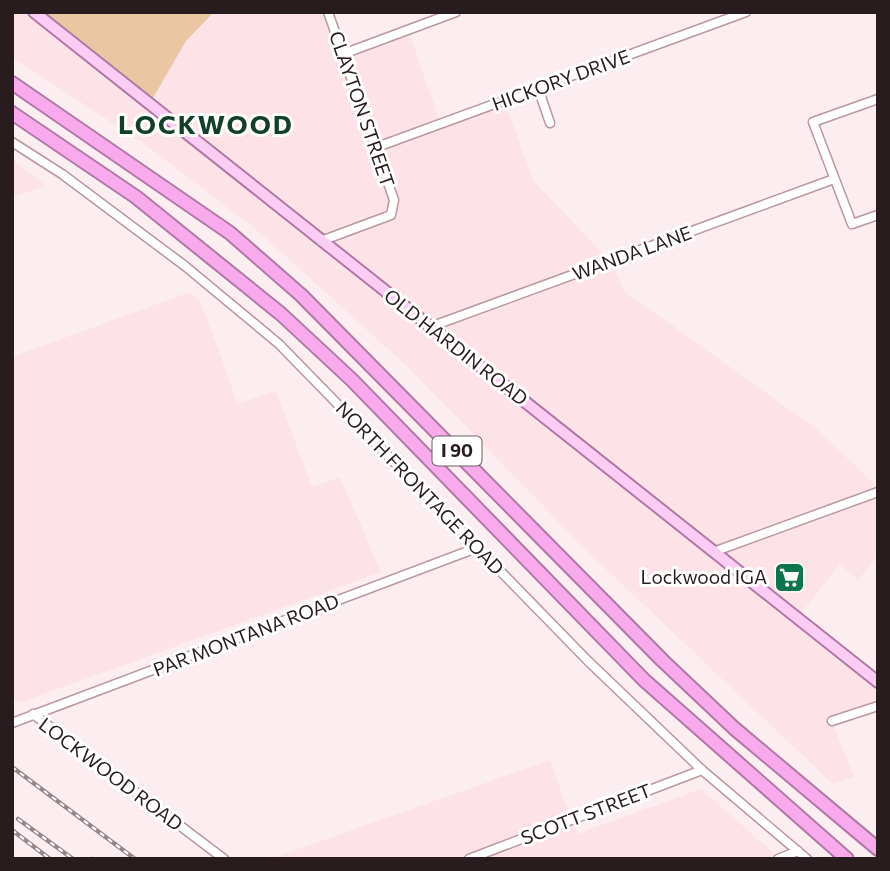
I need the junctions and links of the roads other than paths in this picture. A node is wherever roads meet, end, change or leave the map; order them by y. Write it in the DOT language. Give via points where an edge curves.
graph roads {
  1 [pos="34,12"];
  2 [pos="328,12"];
  3 [pos="456,12"];
  4 [pos="746,12"];
  5 [pos="343,54"];
  6 [pos="12,83"];
  7 [pos="538,88"];
  8 [pos="878,99"];
  9 [pos="12,113"];
  10 [pos="550,123"];
  11 [pos="12,142"];
  12 [pos="377,147"];
  13 [pos="834,179"];
  14 [pos="878,215"];
  15 [pos="321,241"];
  16 [pos="430,327"];
  17 [pos="878,492"];
  18 [pos="479,547"];
  19 [pos="716,551"];
  20 [pos="878,682"];
  21 [pos="878,706"];
  22 [pos="33,714"];
  23 [pos="832,721"];
  24 [pos="12,723"];
  25 [pos="702,770"];
  26 [pos="878,849"];
  27 [pos="798,851"];
  28 [pos="224,859"];
  29 [pos="469,859"];
  30 [pos="778,859"];
  31 [pos="807,859"];
  32 [pos="847,859"];
  1 -- 15 [label="main road, OLD HARDIN ROAD"];
  2 -- 5 [label="street, CLAYTON STREET"];
  3 -- 5 [label="street"];
  4 -- 7 [label="street, HICKORY DRIVE"];
  5 -- 12 [label="street, CLAYTON STREET"];
  6 -- 26 [label="highway, I 90" via="230,233 301,295 663,661 735,729"];
  7 -- 10 [label="street"];
  7 -- 12 [label="street, HICKORY DRIVE"];
  8 -- 13 [label="street" via="813,122"];
  9 -- 32 [label="highway, I 90" via="136,197 281,314 352,380 644,680"];
  11 -- 18 [label="street, NORTH FRONTAGE ROAD" via="185,266 279,344"];
  12 -- 15 [label="street, CLAYTON STREET" via="394,200 391,215"];
  13 -- 14 [label="street" via="852,224"];
  13 -- 16 [label="street, WANDA LANE"];
  15 -- 16 [label="main road, OLD HARDIN ROAD"];
  16 -- 19 [label="main road, OLD HARDIN ROAD"];
  17 -- 19 [label="street"];
  18 -- 22 [label="street, PAR MONTANA ROAD"];
  18 -- 25 [label="street, NORTH FRONTAGE ROAD" via="588,661"];
  19 -- 20 [label="main road, OLD HARDIN ROAD"];
  21 -- 23 [label="street"];
  22 -- 24 [label="street, PAR MONTANA ROAD"];
  22 -- 28 [label="street, LOCKWOOD ROAD"];
  25 -- 27 [label="street, NORTH FRONTAGE ROAD"];
  25 -- 29 [label="street, SCOTT STREET"];
  27 -- 30 [label="street"];
  27 -- 31 [label="street, NORTH FRONTAGE ROAD"];
}
